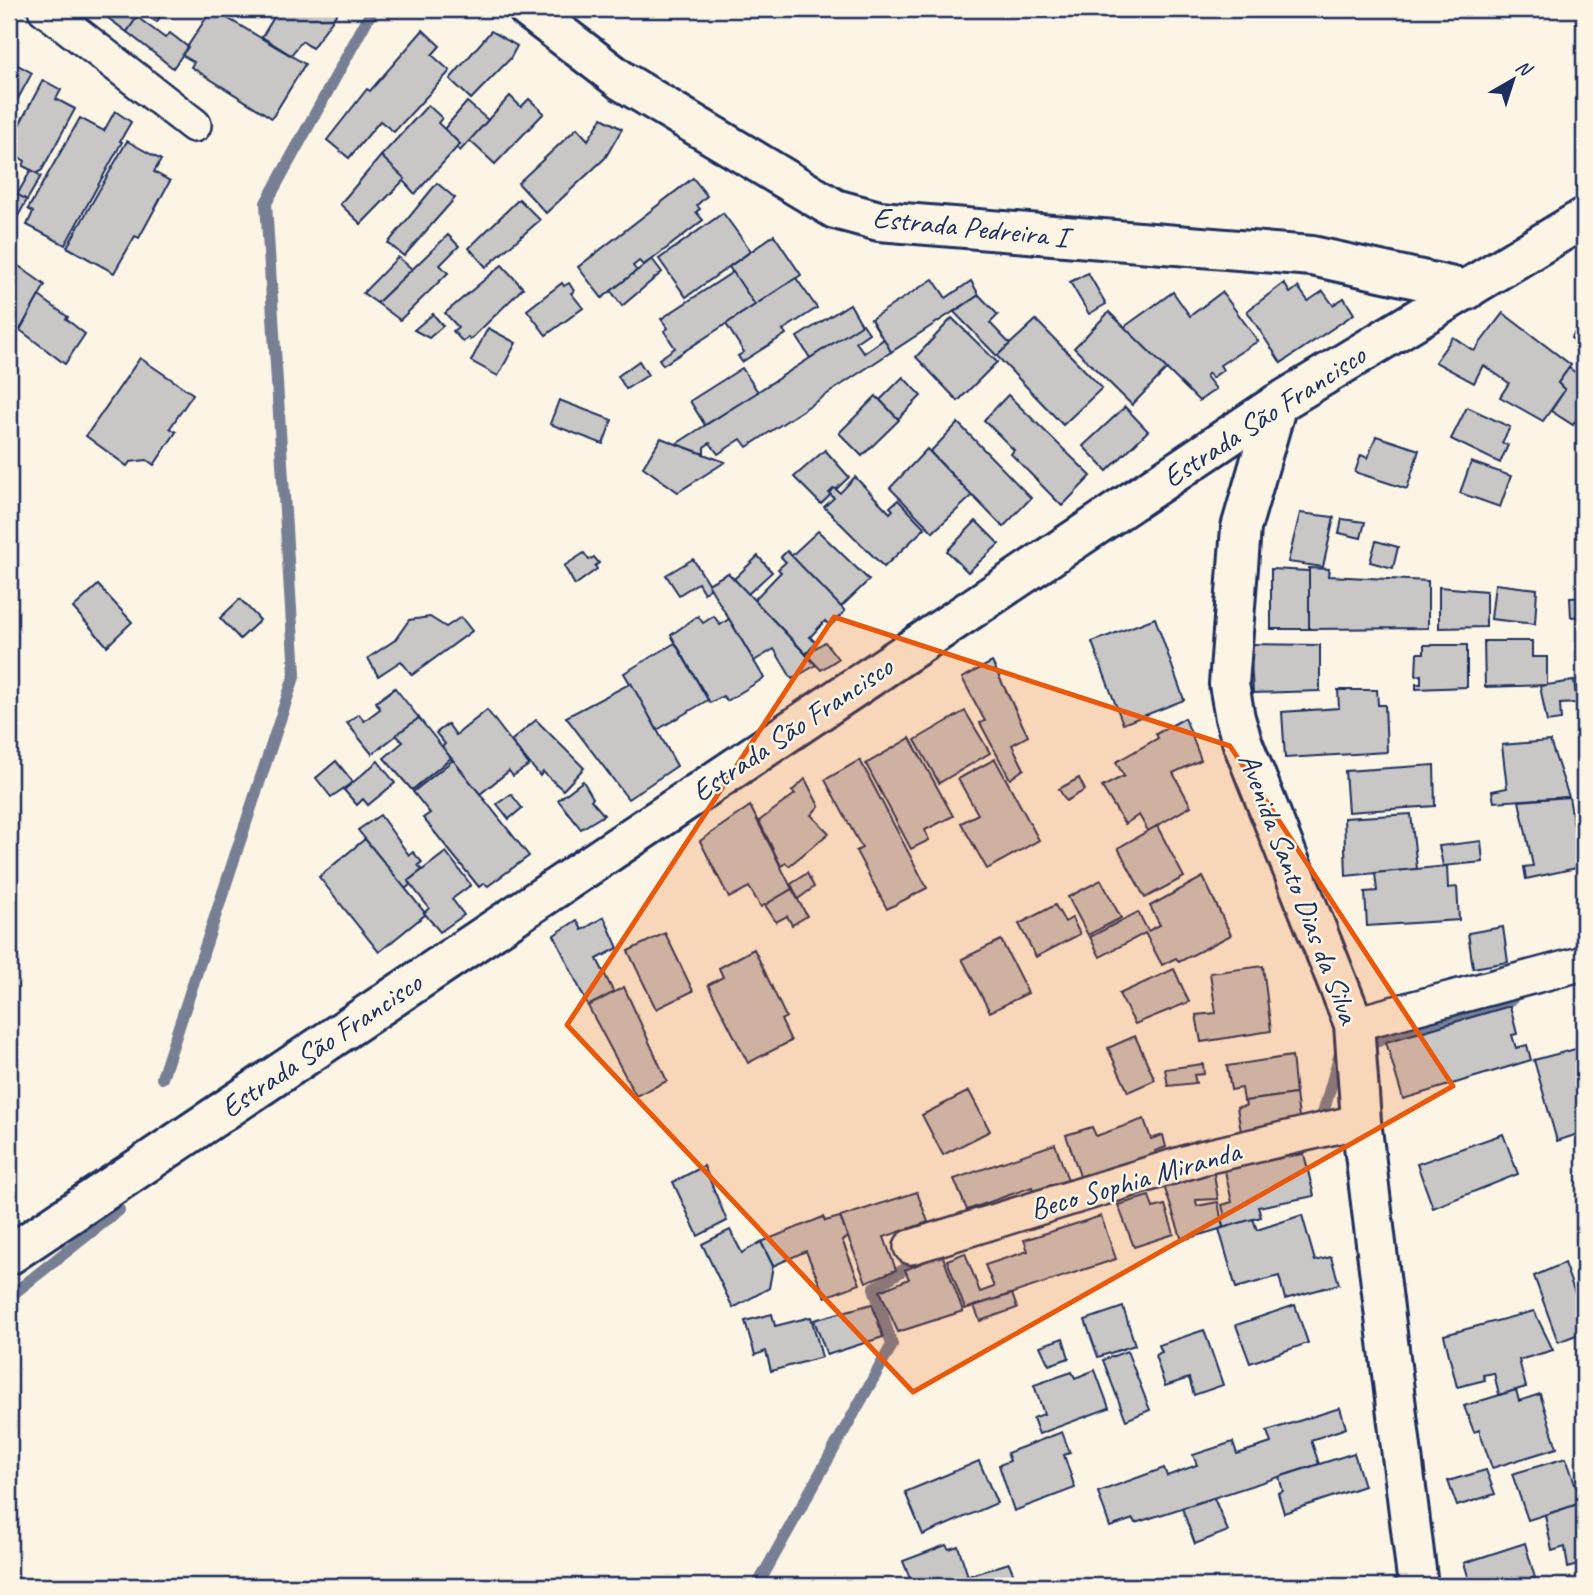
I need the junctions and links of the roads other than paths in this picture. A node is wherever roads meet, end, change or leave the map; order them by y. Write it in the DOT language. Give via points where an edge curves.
graph roads {
  1 [pos="45,9"];
  2 [pos="528,9"];
  3 [pos="194,125"];
  4 [pos="1584,218"];
  5 [pos="1468,290"];
  6 [pos="1277,404"];
  7 [pos="1584,963"];
  8 [pos="1354,1024"];
  9 [pos="1361,1121"];
  10 [pos="911,1247"];
  11 [pos="9,1255"];
  12 [pos="1418,1586"];
  1 -- 3 [label="street"];
  2 -- 5 [label="street, Estrada Pedreira I" via="622,81 835,209 879,221 1312,256"];
  4 -- 5 [label="street, Estrada São Francisco"];
  5 -- 6 [label="street, Estrada São Francisco"];
  6 -- 8 [label="street, Avenida Santo Dias da Silva" via="1241,528 1229,684 1243,744"];
  6 -- 11 [label="street, Estrada São Francisco"];
  7 -- 8 [label="street"];
  8 -- 9 [label="street, Avenida Santo Dias da Silva"];
  9 -- 10 [label="street, Beco Sophia Miranda" via="1201,1158"];
  9 -- 12 [label="street, Avenida Santo Dias da Silva"];
}
